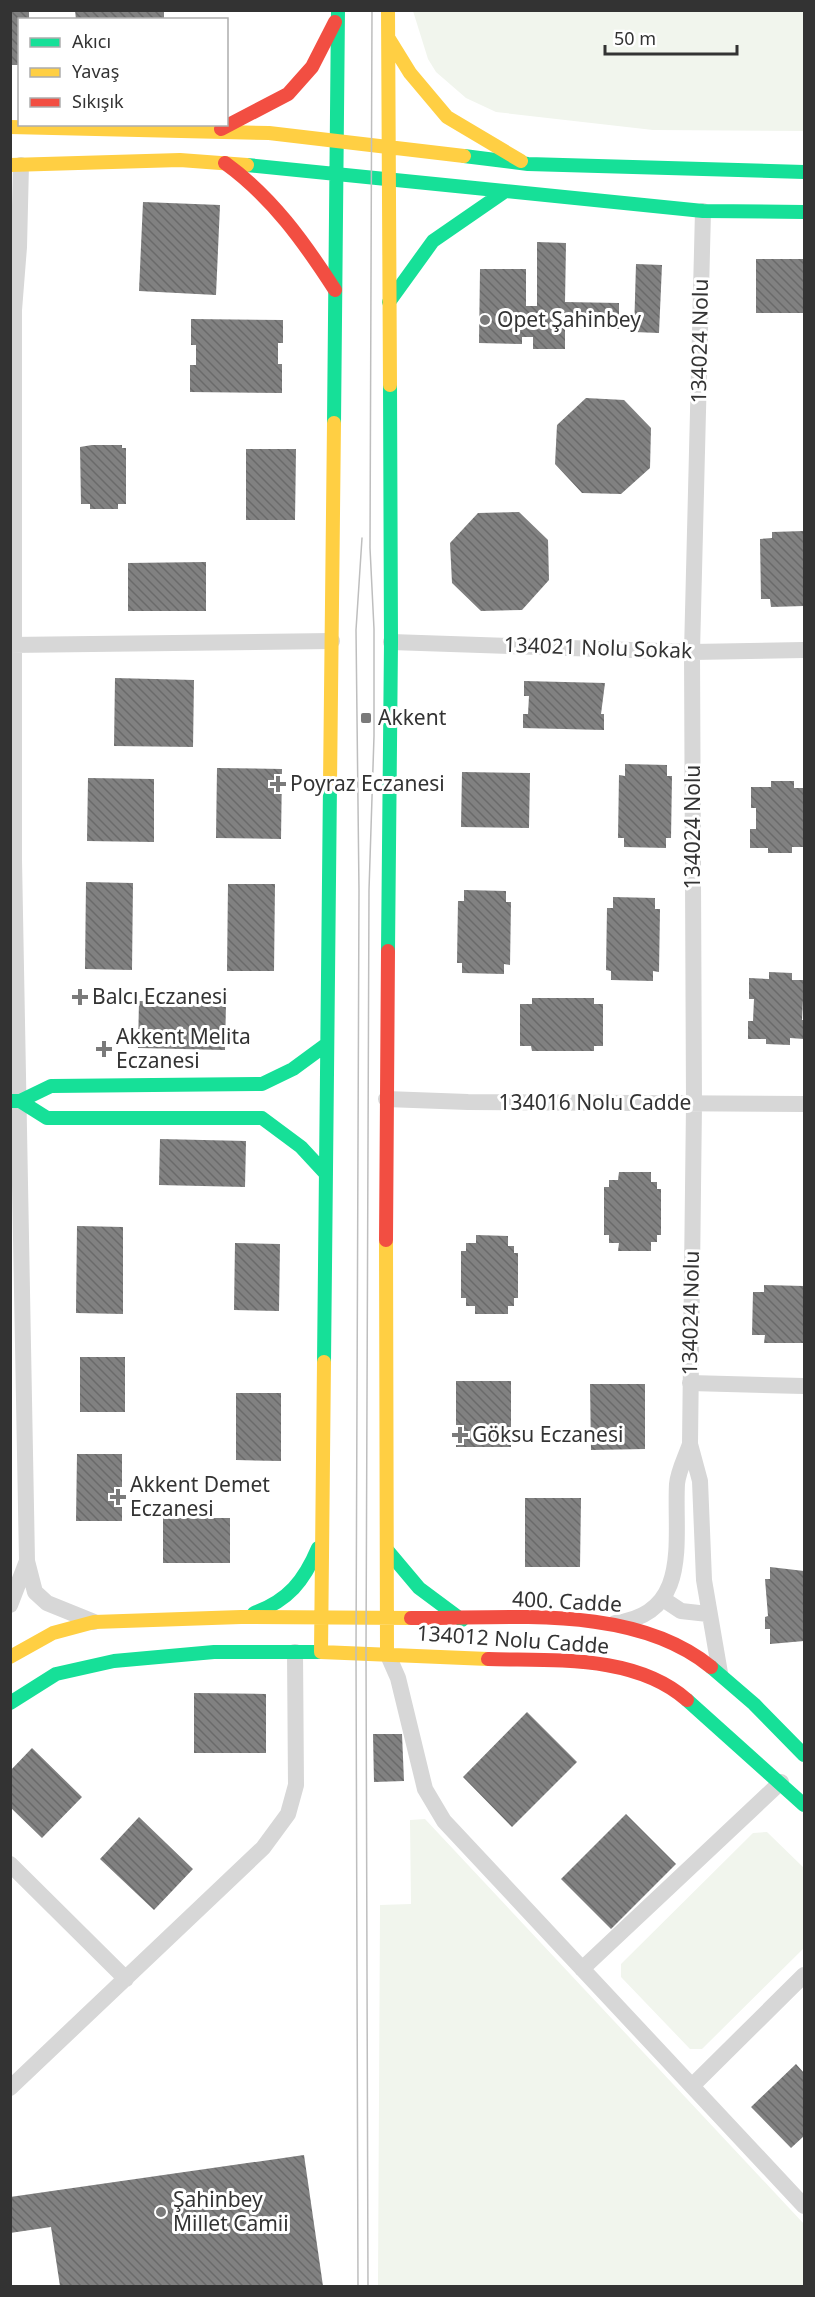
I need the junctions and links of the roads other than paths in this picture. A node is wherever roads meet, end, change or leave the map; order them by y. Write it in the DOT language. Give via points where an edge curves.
graph roads {
  1 [pos="388,10"];
  2 [pos="338,14"];
  3 [pos="388,38"];
  4 [pos="228,125"];
  5 [pos="227,126"];
  6 [pos="10,127"];
  7 [pos="217,131"];
  8 [pos="336,140"];
  9 [pos="389,148"];
  10 [pos="224,163"];
  11 [pos="528,164"];
  12 [pos="16,165"];
  13 [pos="336,172"];
  14 [pos="804,172"];
  15 [pos="389,180"];
  16 [pos="504,192"];
  17 [pos="702,211"];
  18 [pos="804,212"];
  19 [pos="335,290"];
  20 [pos="390,302"];
  21 [pos="332,642"];
  22 [pos="391,642"];
  23 [pos="13,645"];
  24 [pos="804,650"];
  25 [pos="693,652"];
  26 [pos="327,1044"];
  27 [pos="386,1099"];
  28 [pos="15,1101"];
  29 [pos="694,1104"];
  30 [pos="804,1104"];
  31 [pos="326,1174"];
  32 [pos="690,1383"];
  33 [pos="804,1386"];
  34 [pos="690,1444"];
  35 [pos="323,1536"];
  36 [pos="387,1550"];
  37 [pos="27,1561"];
  38 [pos="663,1599"];
  39 [pos="10,1605"];
  40 [pos="708,1614"];
  41 [pos="241,1617"];
  42 [pos="387,1618"];
  43 [pos="321,1619"];
  44 [pos="462,1620"];
  45 [pos="94,1622"];
  46 [pos="614,1623"];
  47 [pos="295,1652"];
  48 [pos="321,1652"];
  49 [pos="387,1653"];
  50 [pos="10,1657"];
  51 [pos="720,1672"];
  52 [pos="10,1703"];
  53 [pos="804,1755"];
  54 [pos="781,1782"];
  55 [pos="804,1805"];
  56 [pos="10,1864"];
  57 [pos="582,1969"];
  58 [pos="804,1975"];
  59 [pos="126,1979"];
  60 [pos="692,2086"];
  61 [pos="10,2088"];
  62 [pos="804,2206"];
  1 -- 3 [label="main road"];
  2 -- 4 [label="main road" via="312,67 288,94"];
  2 -- 8 [label="main road"];
  3 -- 9 [label="main road"];
  3 -- 11 [label="main road" via="410,73 447,117"];
  5 -- 7 [label="main road"];
  6 -- 7 [label="main road"];
  7 -- 8 [label="main road"];
  8 -- 9 [label="main road"];
  8 -- 13 [label="main road"];
  9 -- 11 [label="main road"];
  9 -- 15 [label="main road"];
  10 -- 12 [label="main road" via="180,160"];
  10 -- 13 [label="main road"];
  10 -- 19 [label="main road" via="247,178 277,208"];
  11 -- 14 [label="main road"];
  12 -- 23 [label="street" via="20,247 14,310"];
  13 -- 15 [label="main road"];
  13 -- 19 [label="main road"];
  15 -- 16 [label="main road"];
  15 -- 20 [label="main road"];
  16 -- 17 [label="main road"];
  16 -- 20 [label="main road" via="434,241"];
  17 -- 18 [label="main road"];
  17 -- 25 [label="street, 134024 Nolu"];
  19 -- 21 [label="main road"];
  20 -- 22 [label="main road"];
  21 -- 23 [label="street"];
  21 -- 26 [label="main road"];
  22 -- 25 [label="street, 134021 Nolu Sokak"];
  22 -- 27 [label="main road"];
  23 -- 28 [label="street"];
  24 -- 25 [label="street, 134021 Nolu Sokak"];
  25 -- 29 [label="street, 134024 Nolu"];
  26 -- 28 [label="main road" via="293,1069 262,1084 51,1086"];
  26 -- 31 [label="main road"];
  27 -- 29 [label="street, 134016 Nolu Cadde"];
  27 -- 36 [label="main road"];
  28 -- 31 [label="main road" via="47,1118 262,1118 301,1147"];
  28 -- 37 [label="street"];
  29 -- 30 [label="street, 134016 Nolu Cadde"];
  29 -- 32 [label="street, 134024 Nolu"];
  31 -- 35 [label="main road"];
  32 -- 33 [label="street"];
  32 -- 34 [label="street, 134024 Nolu"];
  34 -- 38 [label="street, 134024 Nolu" via="677,1481 676,1565"];
  34 -- 40 [label="street, 134024 Nolu" via="700,1481"];
  35 -- 41 [label="main road" via="308,1575 293,1593 278,1605"];
  35 -- 43 [label="main road"];
  36 -- 42 [label="main road"];
  36 -- 44 [label="main road" via="419,1588"];
  37 -- 39 [label="street"];
  37 -- 45 [label="street" via="35,1592 47,1603"];
  38 -- 40 [label="street" via="681,1611"];
  38 -- 46 [label="street" via="646,1614"];
  40 -- 51 [label="street, 134024 Nolu"];
  41 -- 43 [label="main road, 400. Cadde"];
  41 -- 45 [label="main road"];
  42 -- 43 [label="main road, 400. Cadde"];
  42 -- 44 [label="main road, 400. Cadde"];
  42 -- 49 [label="main road"];
  43 -- 48 [label="main road"];
  44 -- 46 [label="main road, 400. Cadde"];
  45 -- 50 [label="main road" via="53,1633"];
  46 -- 51 [label="main road, 400. Cadde" via="670,1640"];
  47 -- 48 [label="main road, 134012 Nolu Cadde"];
  47 -- 52 [label="main road, 134012 Nolu Cadde" via="214,1652 114,1661 56,1674"];
  47 -- 59 [label="street" via="296,1785 288,1814 263,1848"];
  48 -- 49 [label="main road, 134012 Nolu Cadde"];
  49 -- 54 [label="main road, 134012 Nolu Cadde" via="601,1664 631,1671 683,1697"];
  49 -- 57 [label="street" via="398,1678 425,1789 444,1821"];
  51 -- 53 [label="main road, 400. Cadde"];
  54 -- 55 [label="main road, 134012 Nolu Cadde"];
  54 -- 57 [label="street"];
  56 -- 59 [label="street"];
  57 -- 60 [label="street"];
  58 -- 60 [label="street"];
  59 -- 61 [label="street"];
  60 -- 62 [label="street"];
}
